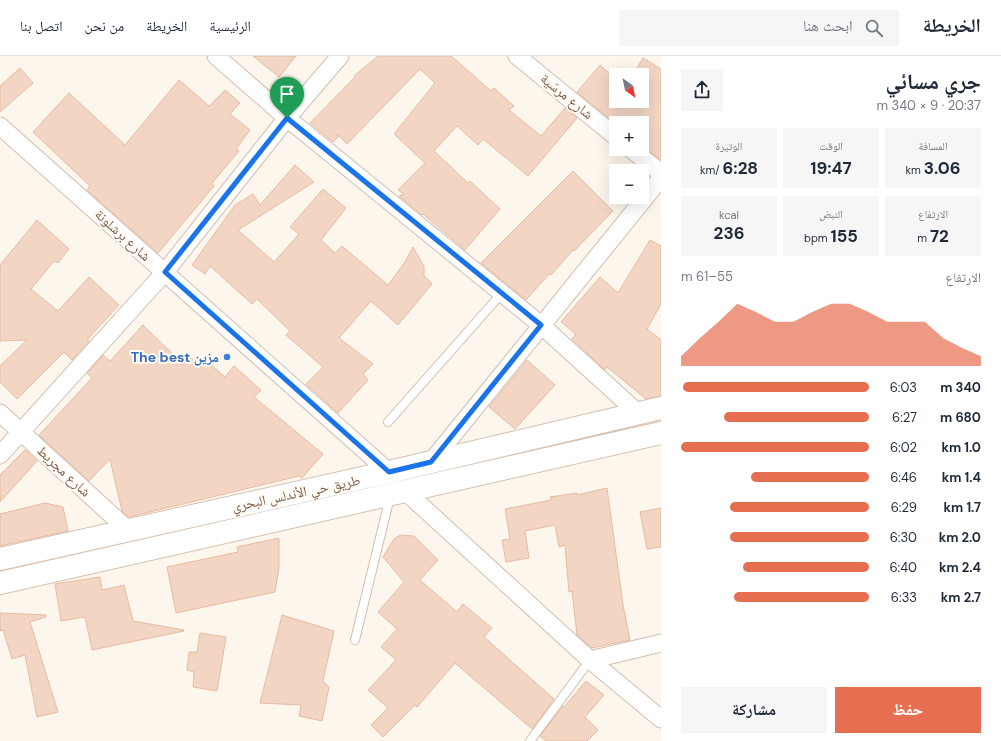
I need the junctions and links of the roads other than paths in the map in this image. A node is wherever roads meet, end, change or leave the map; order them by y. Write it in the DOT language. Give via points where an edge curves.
graph roads {
  1 [pos="216,56"];
  2 [pos="340,56"];
  3 [pos="517,56"];
  4 [pos="287,118"];
  5 [pos="0,126"];
  6 [pos="609,130"];
  7 [pos="640,156"];
  8 [pos="661,173"];
  9 [pos="661,178"];
  10 [pos="165,272"];
  11 [pos="502,293"];
  12 [pos="541,325"];
  13 [pos="661,408"];
  14 [pos="0,413"];
  15 [pos="639,414"];
  16 [pos="388,422"];
  17 [pos="22,432"];
  18 [pos="661,432"];
  19 [pos="0,455"];
  20 [pos="431,462"];
  21 [pos="389,472"];
  22 [pos="398,493"];
  23 [pos="128,530"];
  24 [pos="0,559"];
  25 [pos="0,583"];
  26 [pos="355,640"];
  27 [pos="661,643"];
  28 [pos="590,660"];
  29 [pos="661,719"];
  30 [pos="530,741"];
  1 -- 4 [label="street"];
  2 -- 4 [label="street"];
  3 -- 6 [label="street, شارع مرسّية"];
  4 -- 10 [label="street"];
  4 -- 11 [label="street"];
  5 -- 10 [label="street, شارع برشلونة"];
  7 -- 8 [label="street"];
  9 -- 12 [label="street"];
  10 -- 17 [label="street"];
  10 -- 21 [label="street, شارع برشلونة"];
  11 -- 12 [label="street"];
  11 -- 16 [label="lane"];
  12 -- 15 [label="street"];
  12 -- 20 [label="street"];
  13 -- 15 [label="street, طريق حي الأندلس البحري"];
  14 -- 17 [label="street, شارع مجريط"];
  15 -- 20 [label="street, طريق حي الأندلس البحري"];
  17 -- 19 [label="street"];
  17 -- 23 [label="street, شارع مجريط"];
  18 -- 22 [label="street, طريق حي الأندلس البحري"];
  20 -- 21 [label="street, طريق حي الأندلس البحري"];
  21 -- 23 [label="street, طريق حي الأندلس البحري"];
  22 -- 25 [label="street, طريق حي الأندلس البحري"];
  22 -- 26 [label="lane"];
  22 -- 28 [label="street"];
  23 -- 24 [label="street, طريق حي الأندلس البحري"];
  27 -- 28 [label="street"];
  28 -- 29 [label="street"];
  28 -- 30 [label="lane"];
}
